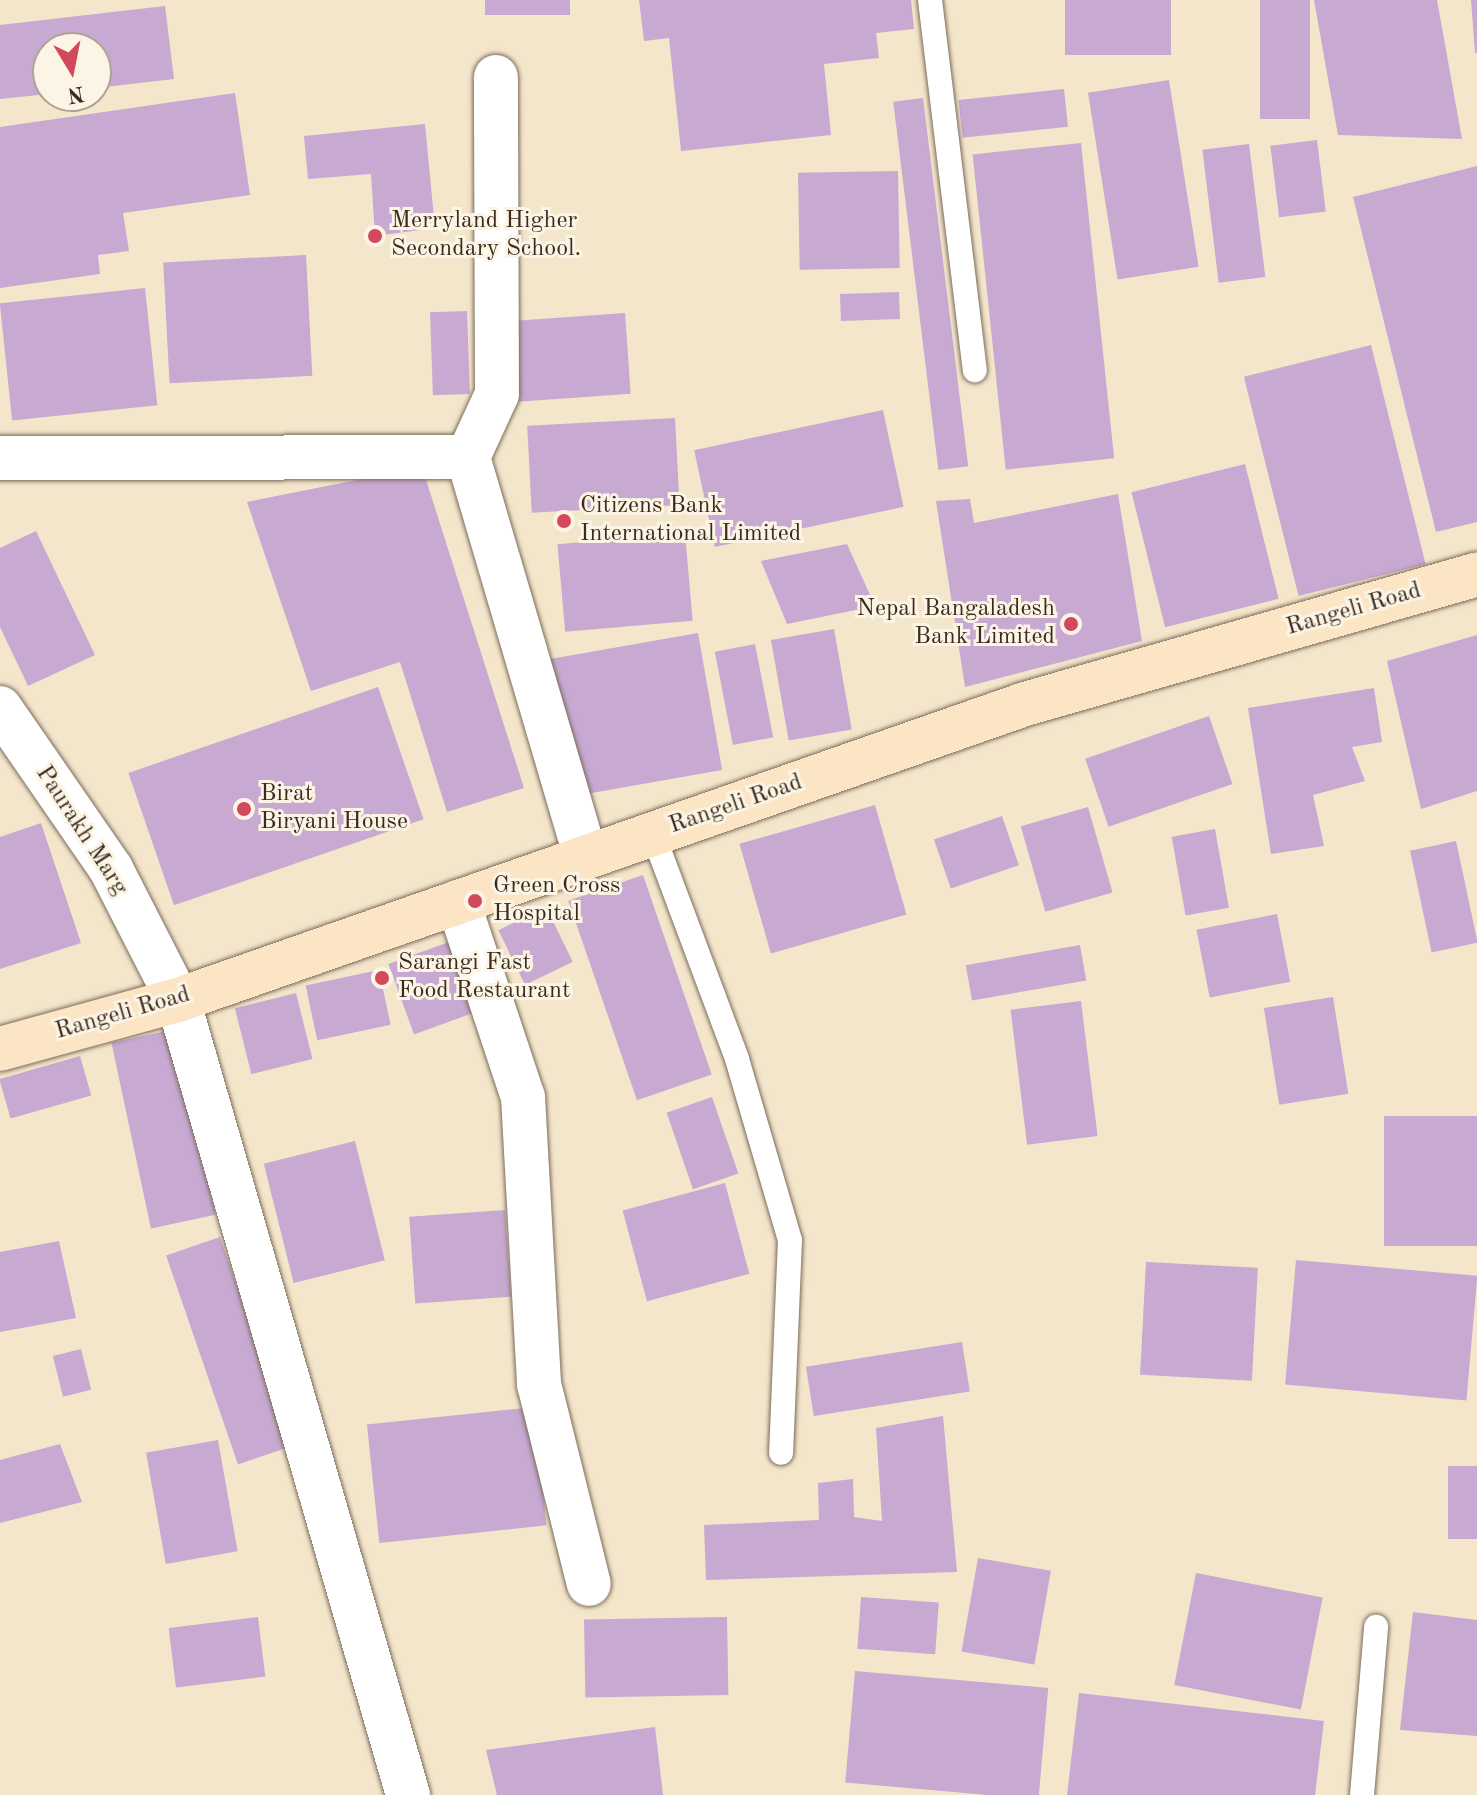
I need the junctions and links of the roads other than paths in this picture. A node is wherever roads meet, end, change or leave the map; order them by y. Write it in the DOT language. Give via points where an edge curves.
graph roads {
  1 [pos="930,0"];
  2 [pos="496,77"];
  3 [pos="975,370"];
  4 [pos="468,457"];
  5 [pos="0,458"];
  6 [pos="1477,574"];
  7 [pos="0,708"];
  8 [pos="653,834"];
  9 [pos="586,857"];
  10 [pos="458,902"];
  11 [pos="178,1000"];
  12 [pos="0,1049"];
  13 [pos="781,1453"];
  14 [pos="589,1584"];
  15 [pos="1376,1627"];
  16 [pos="408,1795"];
  17 [pos="1362,1795"];
  1 -- 3 [label="lane"];
  2 -- 4 [label="street" via="497,394"];
  4 -- 5 [label="street"];
  4 -- 9 [label="street"];
  6 -- 8 [label="main road, Rangeli Road" via="1025,704"];
  7 -- 11 [label="street, Paurakh Marg" via="111,869"];
  8 -- 9 [label="main road, Rangeli Road"];
  8 -- 13 [label="lane" via="737,1059 790,1240"];
  9 -- 10 [label="main road, Rangeli Road"];
  10 -- 11 [label="main road, Rangeli Road"];
  10 -- 14 [label="street" via="523,1097 539,1384"];
  11 -- 12 [label="main road, Rangeli Road"];
  11 -- 16 [label="street, Paurakh Marg"];
  15 -- 17 [label="lane"];
}
